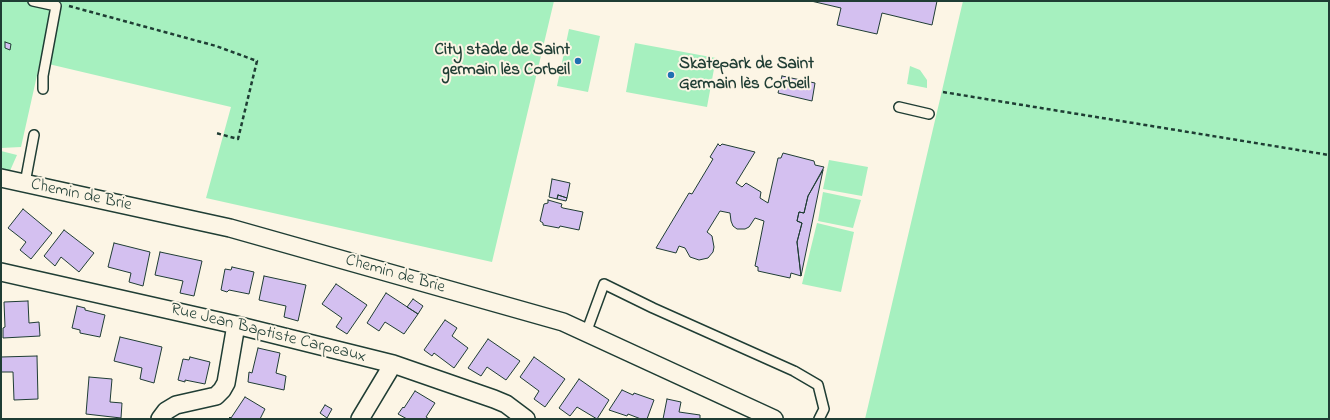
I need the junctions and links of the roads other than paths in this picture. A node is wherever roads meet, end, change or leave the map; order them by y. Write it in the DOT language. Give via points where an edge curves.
graph roads {
  1 [pos="33,1"];
  2 [pos="43,89"];
  3 [pos="899,107"];
  4 [pos="929,114"];
  5 [pos="34,135"];
  6 [pos="1,178"];
  7 [pos="25,184"];
  8 [pos="1,272"];
  9 [pos="236,325"];
  10 [pos="586,333"];
  11 [pos="393,364"];
  12 [pos="160,419"];
  13 [pos="360,419"];
  14 [pos="526,419"];
  15 [pos="774,419"];
  16 [pos="818,419"];
  1 -- 2 [label="lane" via="56,6 43,76"];
  3 -- 4 [label="lane"];
  5 -- 7 [label="lane"];
  6 -- 7 [label="street, Chemin de Brie"];
  7 -- 10 [label="street, Chemin de Brie" via="230,228 563,322"];
  8 -- 9 [label="street, Rue Jean Baptiste Carpeaux"];
  9 -- 11 [label="street, Rue Jean Baptiste Carpeaux"];
  9 -- 12 [label="street" via="226,383 222,390 216,396 176,405"];
  10 -- 15 [label="street, Chemin de Brie"];
  10 -- 16 [label="lane" via="604,284 794,371 818,385 824,409"];
  11 -- 13 [label="street"];
  11 -- 14 [label="street, Rue Jean Baptiste Carpeaux" via="494,399 506,404"];
}
